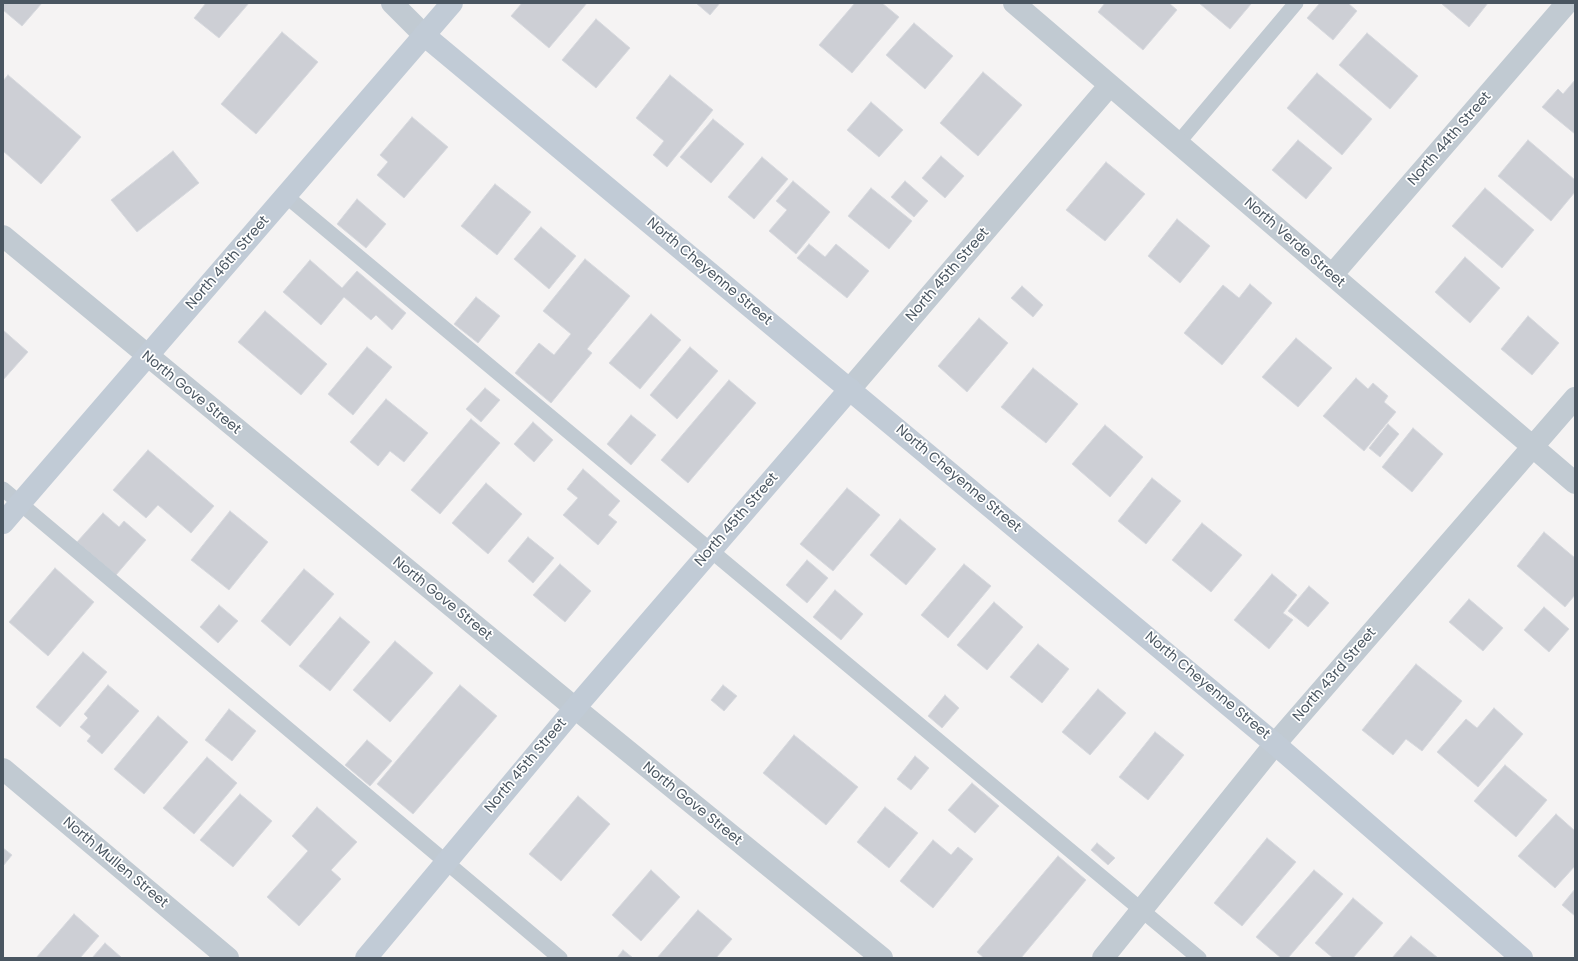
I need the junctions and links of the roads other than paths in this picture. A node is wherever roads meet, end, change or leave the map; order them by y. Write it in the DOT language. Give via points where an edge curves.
graph roads {
  1 [pos="392,3"];
  2 [pos="452,3"];
  3 [pos="1014,3"];
  4 [pos="1296,3"];
  5 [pos="1567,3"];
  6 [pos="424,35"];
  7 [pos="1110,85"];
  8 [pos="1178,143"];
  9 [pos="286,196"];
  10 [pos="3,236"];
  11 [pos="1332,275"];
  12 [pos="148,356"];
  13 [pos="850,389"];
  14 [pos="1575,398"];
  15 [pos="1534,447"];
  16 [pos="1575,483"];
  17 [pos="3,489"];
  18 [pos="20,503"];
  19 [pos="3,523"];
  20 [pos="711,550"];
  21 [pos="575,708"];
  22 [pos="1275,744"];
  23 [pos="3,769"];
  24 [pos="445,862"];
  25 [pos="1142,910"];
  26 [pos="228,958"];
  27 [pos="366,958"];
  28 [pos="560,958"];
  29 [pos="882,958"];
  30 [pos="1103,958"];
  31 [pos="1199,958"];
  32 [pos="1522,958"];
  1 -- 6 [label="street, North Cheyenne Street"];
  2 -- 6 [label="street, North 46th Street"];
  3 -- 7 [label="street, North Verde Street"];
  4 -- 8 [label="lane"];
  5 -- 11 [label="street, North 44th Street"];
  6 -- 9 [label="street, North 46th Street"];
  6 -- 13 [label="street, North Cheyenne Street"];
  7 -- 8 [label="street, North Verde Street"];
  7 -- 13 [label="street, North 45th Street"];
  8 -- 11 [label="street, North Verde Street"];
  9 -- 12 [label="street, North 46th Street"];
  9 -- 20 [label="lane"];
  10 -- 12 [label="street, North Gove Street"];
  11 -- 15 [label="street, North Verde Street"];
  12 -- 18 [label="street, North 46th Street"];
  12 -- 21 [label="street, North Gove Street"];
  13 -- 20 [label="street, North 45th Street"];
  13 -- 22 [label="street, North Cheyenne Street"];
  14 -- 15 [label="street, North 43rd Street"];
  15 -- 16 [label="street, North Verde Street"];
  15 -- 22 [label="street, North 43rd Street"];
  17 -- 18 [label="lane"];
  18 -- 19 [label="street, North 46th Street"];
  18 -- 24 [label="lane"];
  20 -- 21 [label="street, North 45th Street"];
  20 -- 25 [label="lane"];
  21 -- 24 [label="street, North 45th Street"];
  21 -- 29 [label="street, North Gove Street"];
  22 -- 25 [label="street, North 43rd Street"];
  22 -- 32 [label="street, North Cheyenne Street"];
  23 -- 26 [label="street, North Mullen Street"];
  24 -- 27 [label="street, North 45th Street"];
  24 -- 28 [label="lane"];
  25 -- 30 [label="street, North 43rd Street"];
  25 -- 31 [label="lane"];
}
